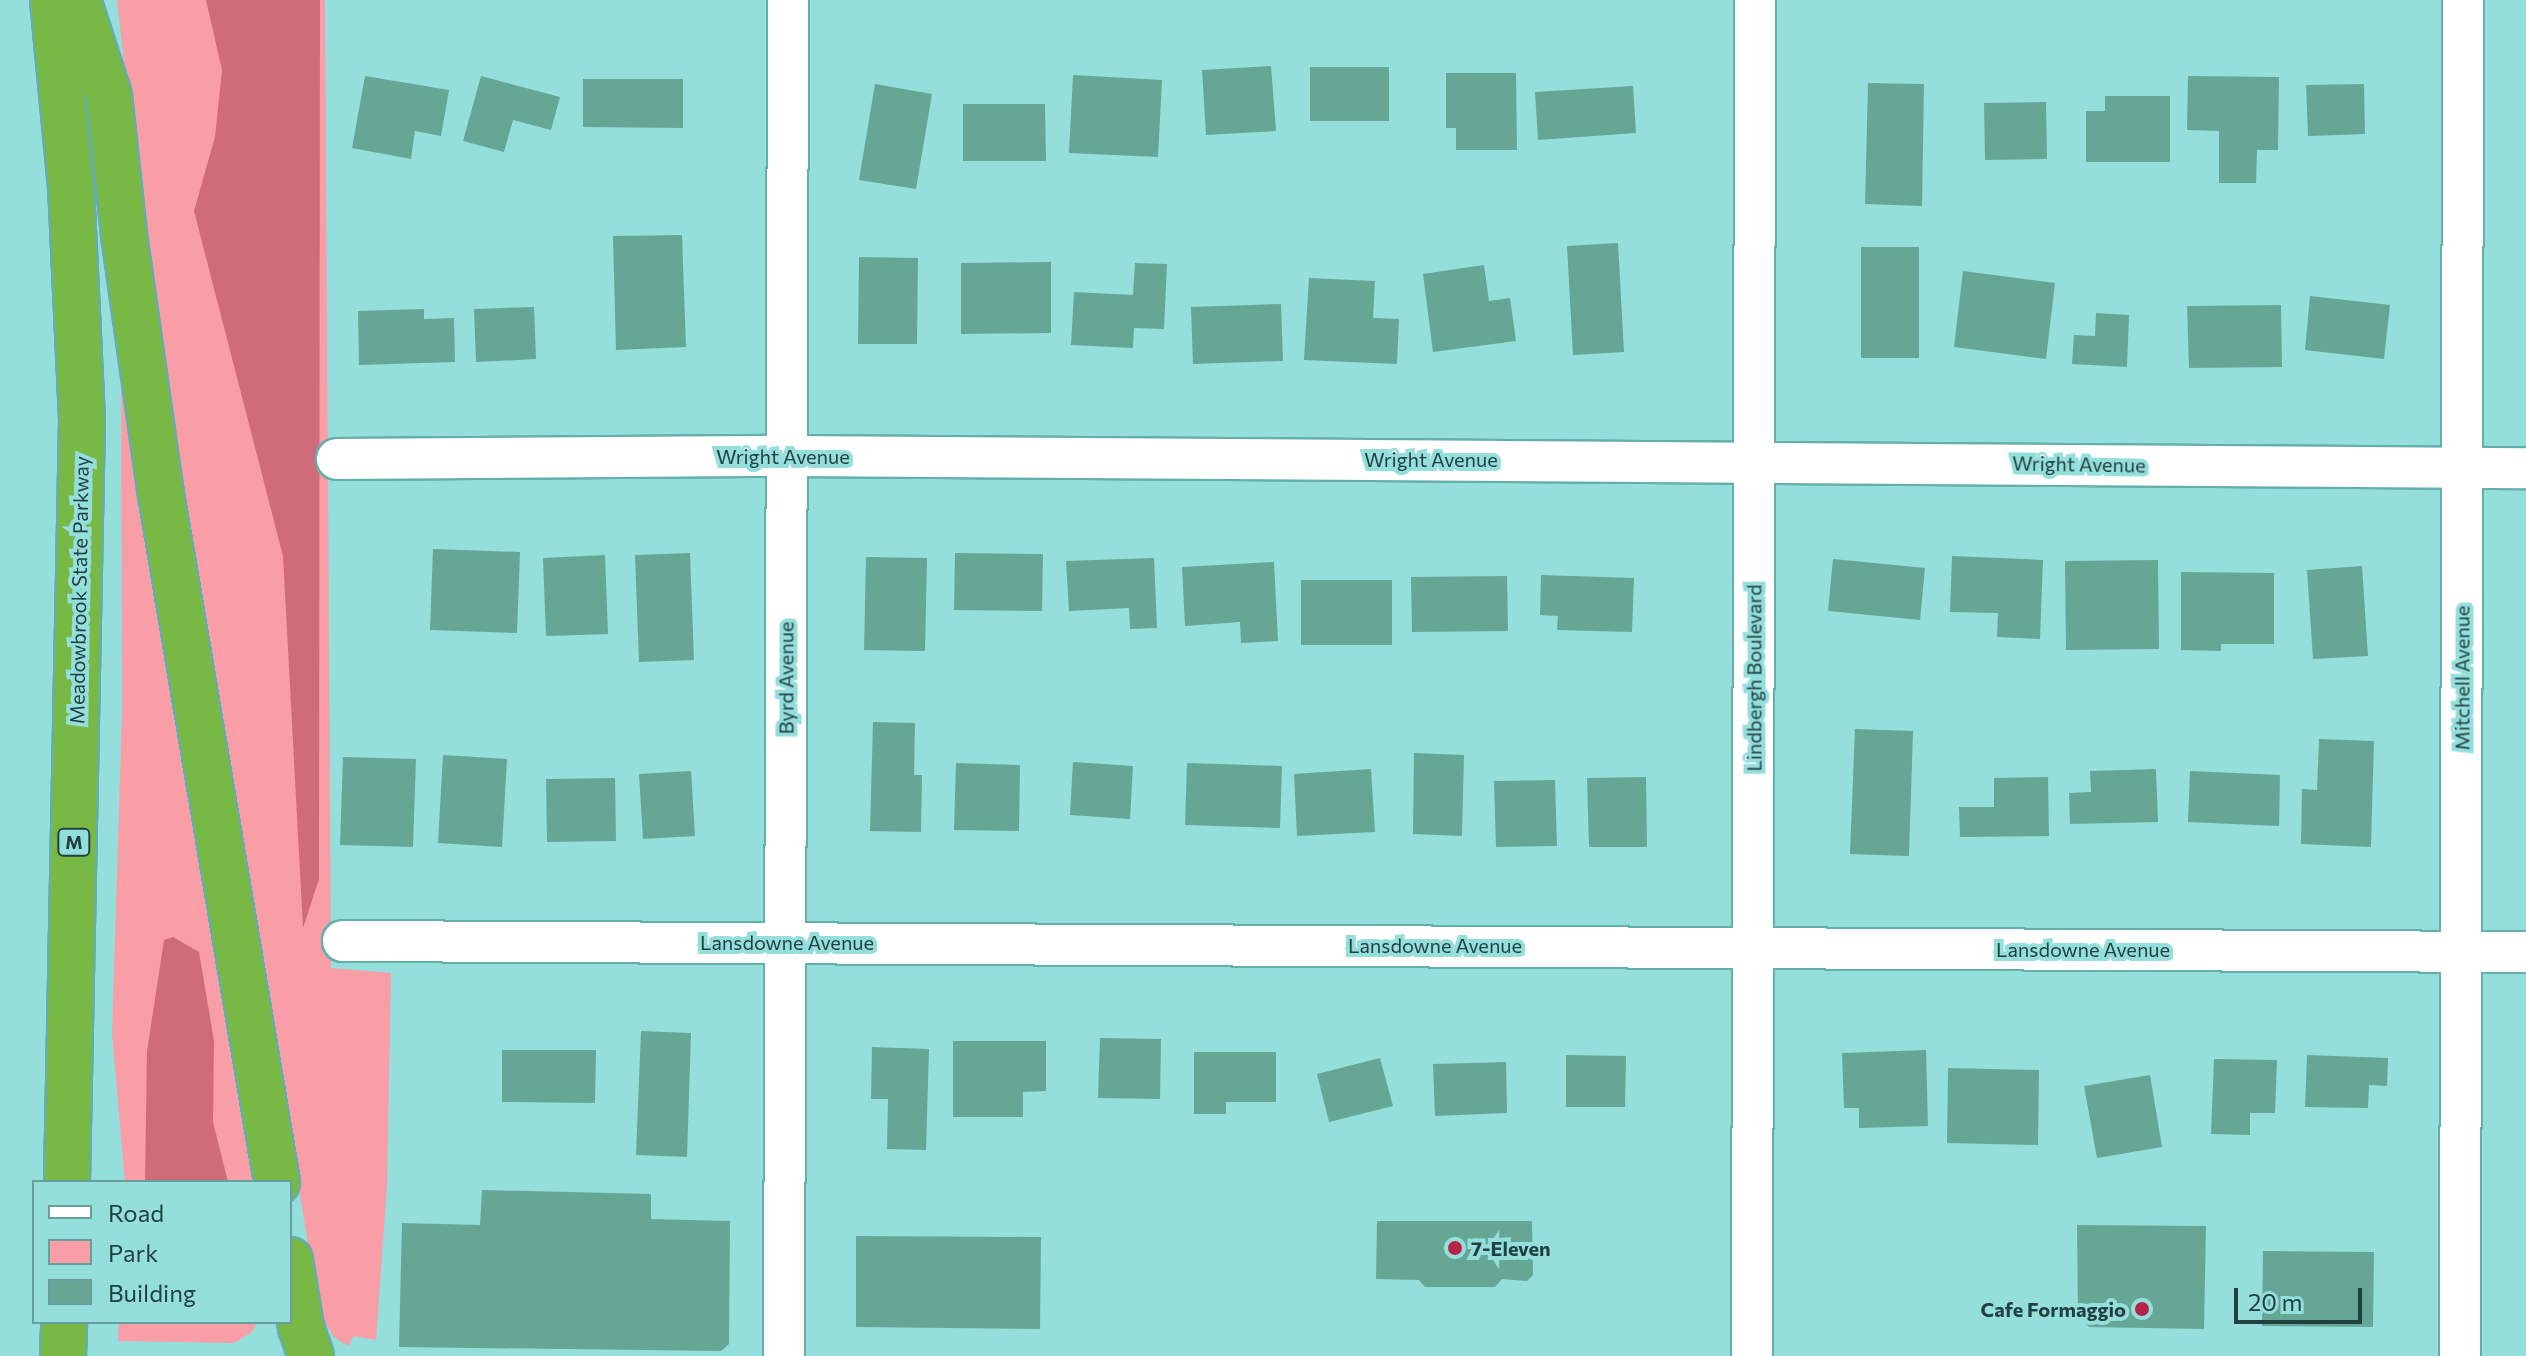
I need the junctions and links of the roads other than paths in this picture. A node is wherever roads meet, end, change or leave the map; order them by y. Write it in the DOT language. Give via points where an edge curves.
graph roads {
  1 [pos="53,0"];
  2 [pos="78,0"];
  3 [pos="788,0"];
  4 [pos="1755,0"];
  5 [pos="2463,0"];
  6 [pos="787,456"];
  7 [pos="337,459"];
  8 [pos="1754,461"];
  9 [pos="2462,467"];
  10 [pos="2526,468"];
  11 [pos="343,941"];
  12 [pos="785,942"];
  13 [pos="1753,947"];
  14 [pos="2461,951"];
  15 [pos="2526,952"];
  16 [pos="67,1180"];
  17 [pos="277,1180"];
  18 [pos="292,1272"];
  19 [pos="64,1324"];
  20 [pos="63,1356"];
  21 [pos="311,1356"];
  22 [pos="784,1356"];
  23 [pos="1752,1356"];
  24 [pos="2460,1356"];
  1 -- 16 [label="highway, Meadowbrook State Parkway / M" via="74,232 82,420"];
  2 -- 17 [label="highway" via="109,96 161,494"];
  3 -- 6 [label="street, Byrd Avenue"];
  4 -- 8 [label="street, Lindbergh Boulevard"];
  5 -- 9 [label="street, Mitchell Avenue"];
  6 -- 7 [label="street, Wright Avenue"];
  6 -- 8 [label="street, Wright Avenue"];
  6 -- 12 [label="street, Byrd Avenue"];
  8 -- 9 [label="street, Wright Avenue"];
  8 -- 13 [label="street, Lindbergh Boulevard"];
  9 -- 10 [label="street, Wright Avenue"];
  9 -- 14 [label="street, Mitchell Avenue"];
  11 -- 12 [label="street, Lansdowne Avenue"];
  12 -- 13 [label="street, Lansdowne Avenue"];
  12 -- 22 [label="street, Byrd Avenue"];
  13 -- 14 [label="street, Lansdowne Avenue"];
  13 -- 23 [label="street, Lindbergh Boulevard"];
  14 -- 15 [label="street, Lansdowne Avenue"];
  14 -- 24 [label="street, Mitchell Avenue"];
  18 -- 21 [label="highway"];
  19 -- 20 [label="highway"];
}
